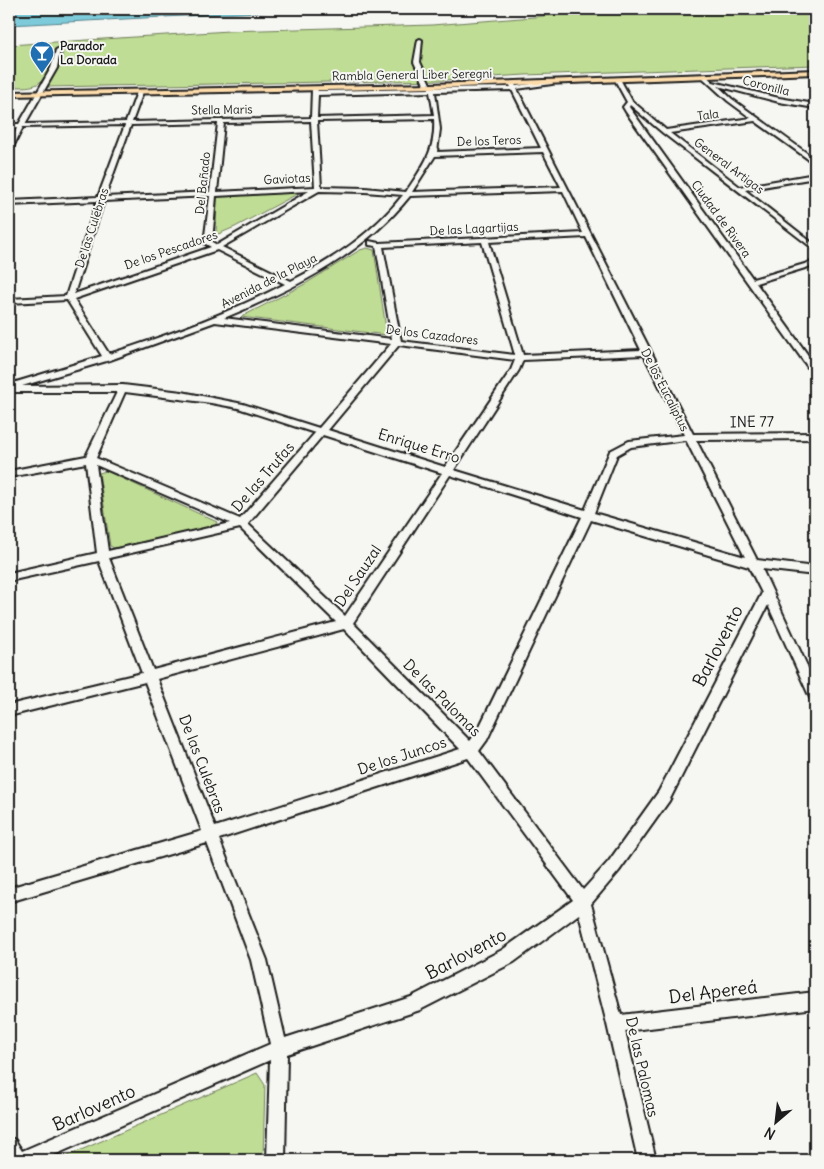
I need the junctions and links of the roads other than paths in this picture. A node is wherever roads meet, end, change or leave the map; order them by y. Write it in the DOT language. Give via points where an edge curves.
graph roads {
  1 [pos="420,40"];
  2 [pos="58,50"];
  3 [pos="815,71"];
  4 [pos="705,77"];
  5 [pos="618,80"];
  6 [pos="712,83"];
  7 [pos="514,86"];
  8 [pos="430,87"];
  9 [pos="315,91"];
  10 [pos="9,92"];
  11 [pos="39,92"];
  12 [pos="140,92"];
  13 [pos="630,102"];
  14 [pos="815,106"];
  15 [pos="435,117"];
  16 [pos="314,119"];
  17 [pos="755,119"];
  18 [pos="221,122"];
  19 [pos="129,124"];
  20 [pos="9,126"];
  21 [pos="21,126"];
  22 [pos="665,132"];
  23 [pos="9,149"];
  24 [pos="546,150"];
  25 [pos="433,154"];
  26 [pos="815,162"];
  27 [pos="815,176"];
  28 [pos="318,189"];
  29 [pos="566,189"];
  30 [pos="741,189"];
  31 [pos="212,194"];
  32 [pos="409,194"];
  33 [pos="101,199"];
  34 [pos="9,203"];
  35 [pos="588,235"];
  36 [pos="485,240"];
  37 [pos="363,241"];
  38 [pos="379,245"];
  39 [pos="216,248"];
  40 [pos="815,248"];
  41 [pos="815,262"];
  42 [pos="752,282"];
  43 [pos="292,284"];
  44 [pos="69,298"];
  45 [pos="9,301"];
  46 [pos="216,320"];
  47 [pos="397,343"];
  48 [pos="646,352"];
  49 [pos="107,358"];
  50 [pos="520,358"];
  51 [pos="815,371"];
  52 [pos="9,388"];
  53 [pos="123,388"];
  54 [pos="322,432"];
  55 [pos="815,436"];
  56 [pos="689,437"];
  57 [pos="90,459"];
  58 [pos="448,471"];
  59 [pos="9,474"];
  60 [pos="588,515"];
  61 [pos="242,524"];
  62 [pos="103,557"];
  63 [pos="753,564"];
  64 [pos="815,571"];
  65 [pos="9,577"];
  66 [pos="768,593"];
  67 [pos="346,624"];
  68 [pos="150,676"];
  69 [pos="815,696"];
  70 [pos="9,711"];
  71 [pos="471,751"];
  72 [pos="211,835"];
  73 [pos="9,895"];
  74 [pos="583,902"];
  75 [pos="815,1000"];
  76 [pos="615,1024"];
  77 [pos="279,1048"];
  78 [pos="9,1146"];
  79 [pos="17,1160"];
  80 [pos="23,1160"];
  81 [pos="276,1160"];
  82 [pos="647,1160"];
  1 -- 8 [label="street, Avenida de la Playa" via="417,62"];
  2 -- 11 [label="street" via="54,68"];
  3 -- 4 [label="main road, Rambla General Liber Seregni"];
  3 -- 8 [label="main road, Rambla General Liber Seregni"];
  4 -- 5 [label="main road, Rambla General Liber Seregni"];
  4 -- 6 [label="street"];
  5 -- 7 [label="main road, Rambla General Liber Seregni"];
  5 -- 13 [label="street, Ciudad de Rivera"];
  6 -- 14 [label="street, Coronilla"];
  6 -- 17 [label="street"];
  7 -- 8 [label="main road, Rambla General Liber Seregni"];
  7 -- 24 [label="street, De los Eucaliptus"];
  8 -- 9 [label="main road, Rambla General Liber Seregni"];
  8 -- 11 [label="main road, Rambla General Liber Seregni"];
  8 -- 15 [label="street, Avenida de la Playa"];
  9 -- 12 [label="main road, Rambla General Liber Seregni"];
  9 -- 16 [label="street"];
  10 -- 11 [label="main road, Rambla General Liber Seregni"];
  11 -- 12 [label="main road, Rambla General Liber Seregni"];
  11 -- 21 [label="street"];
  12 -- 19 [label="street, De las Culebras"];
  13 -- 22 [label="street, General Artigas"];
  13 -- 42 [label="street, Ciudad de Rivera" via="626,107 628,112"];
  15 -- 16 [label="street, Stella Maris"];
  15 -- 25 [label="street, Avenida de la Playa"];
  16 -- 18 [label="street, Stella Maris"];
  16 -- 28 [label="street"];
  17 -- 22 [label="street, Tala"];
  17 -- 26 [label="street"];
  18 -- 19 [label="street, Stella Maris"];
  18 -- 31 [label="street, Del Bañado"];
  19 -- 21 [label="street, Stella Maris"];
  19 -- 33 [label="street, De las Culebras"];
  20 -- 21 [label="street, Stella Maris"];
  21 -- 23 [label="street"];
  22 -- 30 [label="street, General Artigas"];
  24 -- 25 [label="street, De los Teros"];
  24 -- 29 [label="street, De los Eucaliptus"];
  25 -- 32 [label="street, Avenida de la Playa"];
  27 -- 30 [label="street"];
  28 -- 31 [label="street, Gaviotas"];
  28 -- 32 [label="street, Gaviotas"];
  28 -- 39 [label="street, De los Pescadores"];
  29 -- 32 [label="street, Gaviotas"];
  29 -- 35 [label="street, De los Eucaliptus"];
  30 -- 40 [label="street, General Artigas"];
  31 -- 33 [label="street, Gaviotas"];
  31 -- 39 [label="street, Del Bañado" via="208,244"];
  32 -- 37 [label="street, Avenida de la Playa"];
  33 -- 34 [label="street, Gaviotas"];
  33 -- 44 [label="street, De las Culebras"];
  35 -- 36 [label="street, De las Lagartijas"];
  35 -- 48 [label="street, De los Eucaliptus"];
  36 -- 38 [label="street, De las Lagartijas"];
  36 -- 50 [label="street"];
  37 -- 38 [label="street, De las Lagartijas"];
  37 -- 43 [label="street, Avenida de la Playa"];
  38 -- 47 [label="street"];
  39 -- 43 [label="street"];
  39 -- 44 [label="street, De los Pescadores"];
  41 -- 42 [label="street"];
  42 -- 51 [label="street, Ciudad de Rivera"];
  43 -- 46 [label="street, Avenida de la Playa"];
  44 -- 45 [label="street, De los Pescadores"];
  44 -- 49 [label="street"];
  46 -- 47 [label="street, De los Cazadores"];
  46 -- 49 [label="street, Avenida de la Playa"];
  47 -- 50 [label="street, De los Cazadores"];
  47 -- 54 [label="street, De las Trufas"];
  48 -- 50 [label="street, De los Cazadores"];
  48 -- 56 [label="street, De los Eucaliptus"];
  49 -- 52 [label="street, Avenida de la Playa"];
  50 -- 58 [label="street, Del Sauzal"];
  52 -- 53 [label="street, Enrique Erro"];
  53 -- 54 [label="street, Enrique Erro" via="202,397"];
  53 -- 57 [label="street"];
  54 -- 58 [label="street, Enrique Erro"];
  54 -- 61 [label="street, De las Trufas"];
  55 -- 56 [label="street, INE 77"];
  56 -- 60 [label="street, De los Juncos" via="629,444 613,453"];
  56 -- 63 [label="street, De los Eucaliptus"];
  57 -- 59 [label="street"];
  57 -- 61 [label="street, De las Palomas"];
  57 -- 62 [label="street, De las Culebras"];
  58 -- 60 [label="street, Enrique Erro"];
  58 -- 67 [label="street, Del Sauzal"];
  60 -- 63 [label="street, Enrique Erro"];
  60 -- 71 [label="street, De los Juncos" via="482,736"];
  61 -- 62 [label="street, De las Trufas"];
  61 -- 67 [label="street, De las Palomas"];
  62 -- 65 [label="street, De las Trufas"];
  62 -- 68 [label="street, De las Culebras"];
  63 -- 64 [label="street, Enrique Erro"];
  63 -- 66 [label="street, De los Eucaliptus"];
  66 -- 69 [label="street, De los Eucaliptus"];
  66 -- 74 [label="street, Barlovento" via="664,796 614,866"];
  67 -- 68 [label="street, Del Sauzal"];
  67 -- 71 [label="street, De las Palomas"];
  68 -- 70 [label="street, Del Sauzal"];
  68 -- 72 [label="street, De las Culebras"];
  71 -- 72 [label="street, De los Juncos"];
  71 -- 74 [label="street, De las Palomas"];
  72 -- 73 [label="street, De los Juncos"];
  72 -- 77 [label="street, De las Culebras" via="259,960"];
  74 -- 76 [label="street, De las Palomas"];
  74 -- 77 [label="street, Barlovento" via="508,956 414,1004"];
  75 -- 76 [label="street, Del Apereá"];
  76 -- 82 [label="street, De las Palomas"];
  77 -- 80 [label="street, Barlovento"];
  77 -- 81 [label="street, De las Culebras"];
  78 -- 79 [label="street"];
}
